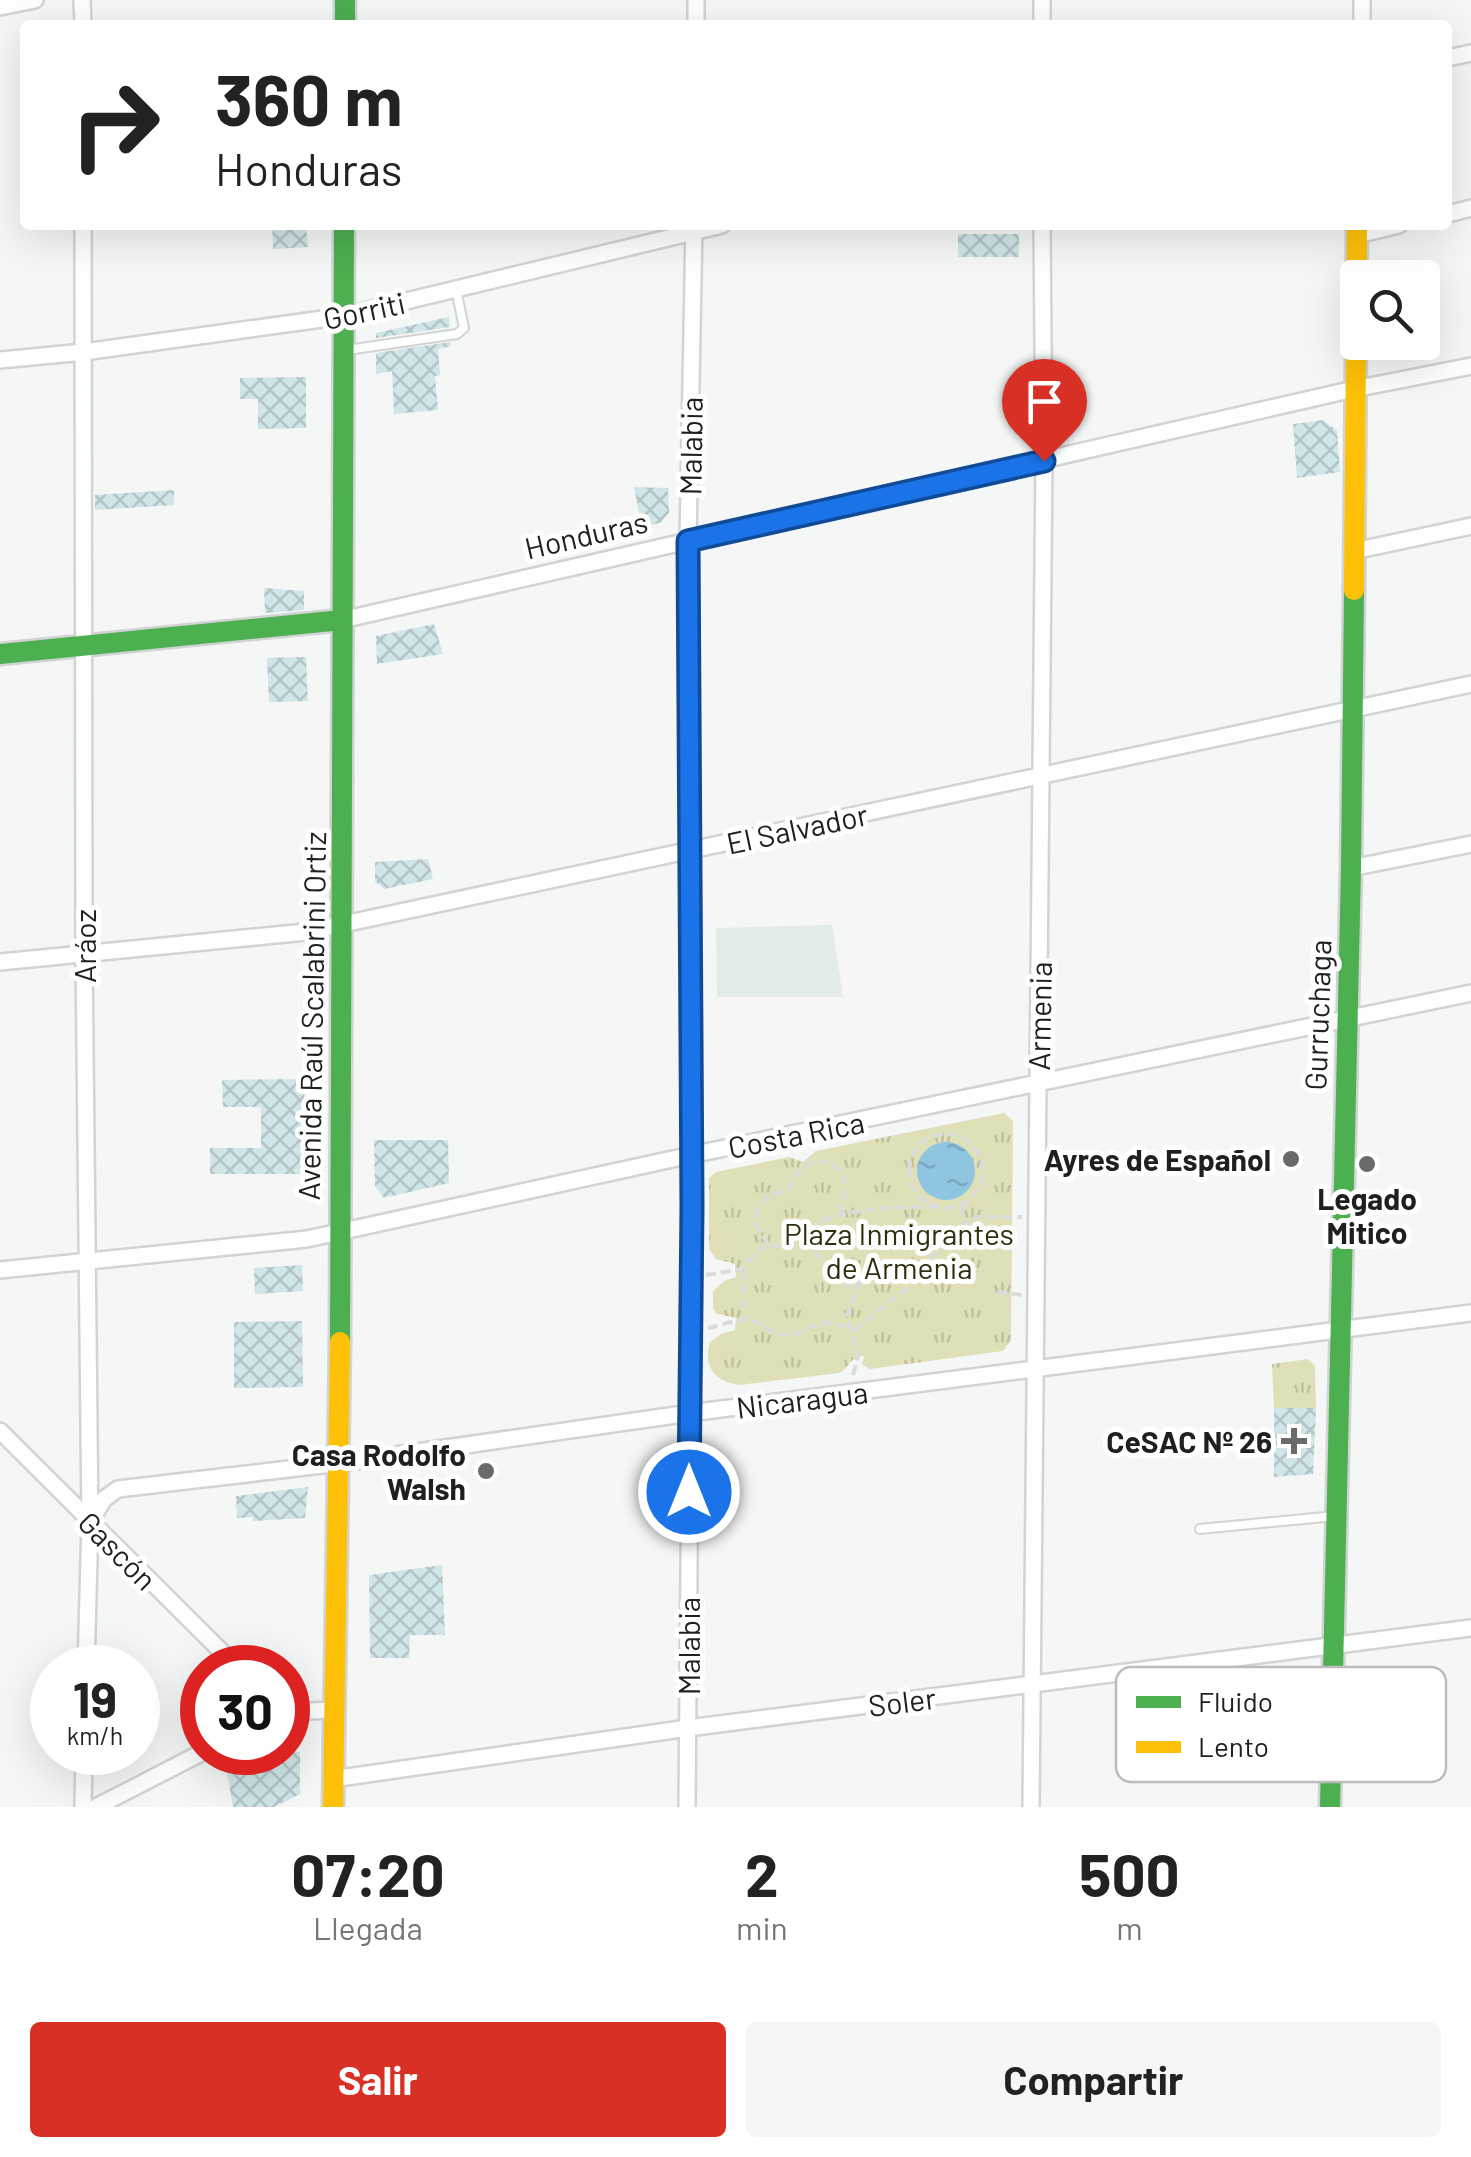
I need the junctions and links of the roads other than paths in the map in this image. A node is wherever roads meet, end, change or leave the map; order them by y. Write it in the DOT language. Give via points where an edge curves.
graph roads {
  1 [pos="35,0"];
  2 [pos="0,7"];
  3 [pos="83,230"];
  4 [pos="344,230"];
  5 [pos="686,230"];
  6 [pos="694,230"];
  7 [pos="1042,230"];
  8 [pos="1357,230"];
  9 [pos="456,290"];
  10 [pos="344,316"];
  11 [pos="344,350"];
  12 [pos="84,352"];
  13 [pos="0,360"];
  14 [pos="1471,366"];
  15 [pos="1354,389"];
  16 [pos="1044,461"];
  17 [pos="1471,526"];
  18 [pos="688,541"];
  19 [pos="1354,550"];
  20 [pos="342,620"];
  21 [pos="86,646"];
  22 [pos="0,654"];
  23 [pos="1471,684"];
  24 [pos="1352,710"];
  25 [pos="1041,775"];
  26 [pos="1471,844"];
  27 [pos="691,851"];
  28 [pos="1351,868"];
  29 [pos="343,925"];
  30 [pos="84,954"];
  31 [pos="0,962"];
  32 [pos="1471,993"];
  33 [pos="1346,1020"];
  34 [pos="1038,1085"];
  35 [pos="691,1154"];
  36 [pos="338,1232"];
  37 [pos="87,1261"];
  38 [pos="0,1270"];
  39 [pos="1471,1313"];
  40 [pos="1339,1331"];
  41 [pos="1036,1370"];
  42 [pos="690,1413"];
  43 [pos="0,1431"];
  44 [pos="340,1464"];
  45 [pos="1336,1516"];
  46 [pos="90,1522"];
  47 [pos="1200,1529"];
  48 [pos="1471,1628"];
  49 [pos="87,1645"];
  50 [pos="215,1645"];
  51 [pos="1332,1647"];
  52 [pos="1174,1667"];
  53 [pos="1332,1667"];
  54 [pos="1116,1674"];
  55 [pos="1032,1685"];
  56 [pos="333,1710"];
  57 [pos="310,1711"];
  58 [pos="688,1728"];
  59 [pos="180,1764"];
  60 [pos="84,1775"];
  61 [pos="333,1780"];
  62 [pos="1330,1782"];
  63 [pos="83,1807"];
  64 [pos="96,1807"];
  65 [pos="333,1807"];
  66 [pos="687,1807"];
  67 [pos="1032,1807"];
  68 [pos="1330,1807"];
  1 -- 2 [label="street"];
  3 -- 12 [label="street, Aráoz"];
  4 -- 10 [label="street, Avenida Raúl Scalabrini Ortiz"];
  5 -- 9 [label="street, Gorriti"];
  6 -- 18 [label="street, Malabia"];
  7 -- 16 [label="street, Armenia"];
  8 -- 15 [label="street, Gurruchaga"];
  9 -- 10 [label="street, Gorriti"];
  9 -- 11 [label="lane" via="464,318 457,334"];
  10 -- 11 [label="street, Avenida Raúl Scalabrini Ortiz"];
  10 -- 12 [label="street, Gorriti"];
  11 -- 20 [label="street, Avenida Raúl Scalabrini Ortiz"];
  12 -- 13 [label="street, Gorriti"];
  12 -- 21 [label="street, Aráoz"];
  14 -- 15 [label="street, Honduras"];
  15 -- 16 [label="street, Honduras"];
  15 -- 19 [label="street, Gurruchaga"];
  16 -- 18 [label="street, Honduras"];
  16 -- 25 [label="street, Armenia"];
  17 -- 19 [label="street"];
  18 -- 20 [label="street, Honduras"];
  18 -- 27 [label="street, Malabia"];
  19 -- 24 [label="street, Gurruchaga"];
  20 -- 21 [label="street, Honduras"];
  20 -- 29 [label="street, Avenida Raúl Scalabrini Ortiz"];
  21 -- 22 [label="street, Honduras"];
  21 -- 30 [label="street, Aráoz"];
  23 -- 24 [label="street, El Salvador"];
  24 -- 25 [label="street, El Salvador"];
  24 -- 28 [label="street, Gurruchaga"];
  25 -- 27 [label="street, El Salvador"];
  25 -- 34 [label="street, Armenia"];
  26 -- 28 [label="street"];
  27 -- 29 [label="street, El Salvador"];
  27 -- 35 [label="street, Malabia"];
  28 -- 33 [label="street, Gurruchaga"];
  29 -- 30 [label="street, El Salvador"];
  29 -- 36 [label="street, Avenida Raúl Scalabrini Ortiz"];
  30 -- 31 [label="street, El Salvador"];
  30 -- 37 [label="street, Aráoz"];
  32 -- 33 [label="street, Costa Rica"];
  33 -- 34 [label="street, Costa Rica"];
  33 -- 40 [label="street, Gurruchaga"];
  34 -- 35 [label="street, Costa Rica"];
  34 -- 41 [label="street, Armenia"];
  35 -- 36 [label="street, Costa Rica"];
  35 -- 42 [label="street, Malabia"];
  36 -- 37 [label="street, Costa Rica"];
  36 -- 44 [label="street, Avenida Raúl Scalabrini Ortiz"];
  37 -- 38 [label="street, Costa Rica"];
  37 -- 46 [label="street, Aráoz"];
  39 -- 40 [label="street, Nicaragua"];
  40 -- 41 [label="street, Nicaragua"];
  40 -- 45 [label="street, Gurruchaga"];
  41 -- 42 [label="street, Nicaragua"];
  41 -- 55 [label="street, Armenia"];
  42 -- 44 [label="street, Nicaragua"];
  42 -- 58 [label="street, Malabia"];
  43 -- 46 [label="street, Gascón"];
  44 -- 46 [label="street, Nicaragua" via="118,1489"];
  44 -- 56 [label="street, Avenida Raúl Scalabrini Ortiz"];
  45 -- 47 [label="lane"];
  45 -- 51 [label="street, Gurruchaga"];
  46 -- 49 [label="street, Aráoz"];
  46 -- 50 [label="street, Gascón"];
  48 -- 51 [label="street, Soler"];
  51 -- 52 [label="street, Soler"];
  51 -- 53 [label="street, Gurruchaga"];
  54 -- 55 [label="street, Soler"];
  55 -- 58 [label="street, Soler"];
  55 -- 67 [label="street, Armenia"];
  56 -- 57 [label="street"];
  56 -- 61 [label="street, Avenida Raúl Scalabrini Ortiz"];
  58 -- 61 [label="street, Soler"];
  58 -- 66 [label="street, Malabia"];
  59 -- 64 [label="street"];
  60 -- 63 [label="street"];
  61 -- 65 [label="street, Avenida Raúl Scalabrini Ortiz"];
  62 -- 68 [label="street, Gurruchaga"];
}
